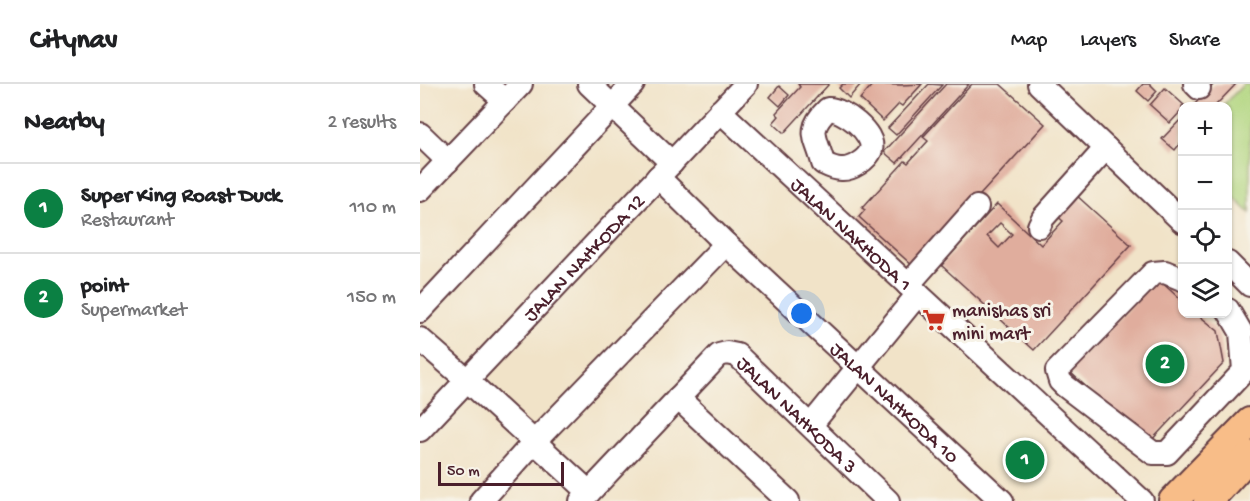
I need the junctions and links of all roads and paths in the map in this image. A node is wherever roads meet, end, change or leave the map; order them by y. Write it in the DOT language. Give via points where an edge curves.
graph roads {
  1 [pos="486,84"];
  2 [pos="521,84"];
  3 [pos="589,84"];
  4 [pos="633,84"];
  5 [pos="746,84"];
  6 [pos="1050,88"];
  7 [pos="505,101"];
  8 [pos="612,106"];
  9 [pos="720,111"];
  10 [pos="420,134"];
  11 [pos="1106,148"];
  12 [pos="448,161"];
  13 [pos="823,163"];
  14 [pos="665,170"];
  15 [pos="802,187"];
  16 [pos="420,190"];
  17 [pos="977,207"];
  18 [pos="1178,216"];
  19 [pos="1039,226"];
  20 [pos="726,244"];
  21 [pos="1178,277"];
  22 [pos="913,289"];
  23 [pos="420,311"];
  24 [pos="1232,318"];
  25 [pos="420,339"];
  26 [pos="858,367"];
  27 [pos="467,380"];
  28 [pos="1078,395"];
  29 [pos="678,398"];
  30 [pos="1054,420"];
  31 [pos="1250,422"];
  32 [pos="811,425"];
  33 [pos="420,430"];
  34 [pos="534,441"];
  35 [pos="1250,455"];
  36 [pos="585,496"];
  37 [pos="1131,497"];
  38 [pos="481,501"];
  39 [pos="788,501"];
  40 [pos="888,501"];
  41 [pos="1002,501"];
  42 [pos="1173,501"];
  43 [pos="1208,501"];
  1 -- 7 [label="street"];
  2 -- 7 [label="street"];
  3 -- 8 [label="street, JALAN NAHKODA 10"];
  4 -- 8 [label="street"];
  5 -- 9 [label="street, JALAN NAHKODA 12"];
  6 -- 11 [label="street"];
  7 -- 12 [label="street"];
  8 -- 14 [label="street, JALAN NAHKODA 10"];
  8 -- 23 [label="street"];
  9 -- 14 [label="street, JALAN NAHKODA 12"];
  9 -- 15 [label="street, JALAN NAKHODA 1"];
  10 -- 12 [label="street"];
  11 -- 18 [label="street"];
  11 -- 19 [label="street"];
  12 -- 16 [label="street"];
  13 -- 15 [label="street"];
  14 -- 20 [label="street, JALAN NAHKODA 10"];
  14 -- 27 [label="street, JALAN NAHKODA 12"];
  15 -- 22 [label="street, JALAN NAKHODA 1"];
  17 -- 22 [label="street"];
  20 -- 26 [label="street, JALAN NAHKODA 10"];
  20 -- 34 [label="street"];
  21 -- 28 [label="street" via="1165,272 1153,273 1057,372 1060,381"];
  22 -- 26 [label="street"];
  22 -- 30 [label="street, JALAN NAKHODA 1"];
  24 -- 28 [label="street" via="1241,332 1244,371 1167,453 1153,453"];
  25 -- 27 [label="street"];
  26 -- 32 [label="street"];
  26 -- 41 [label="street, JALAN NAHKODA 10"];
  27 -- 33 [label="street, JALAN NAHKODA 12"];
  27 -- 34 [label="street"];
  28 -- 30 [label="street"];
  29 -- 32 [label="street, JALAN NAHKODA 3" via="719,355 737,355"];
  29 -- 36 [label="street, JALAN NAHKODA 3"];
  29 -- 39 [label="street"];
  30 -- 37 [label="street, JALAN NAKHODA 1"];
  31 -- 42 [label="main road"];
  32 -- 40 [label="street, JALAN NAHKODA 3"];
  34 -- 36 [label="street"];
  34 -- 38 [label="street"];
  35 -- 43 [label="main road"];
}
